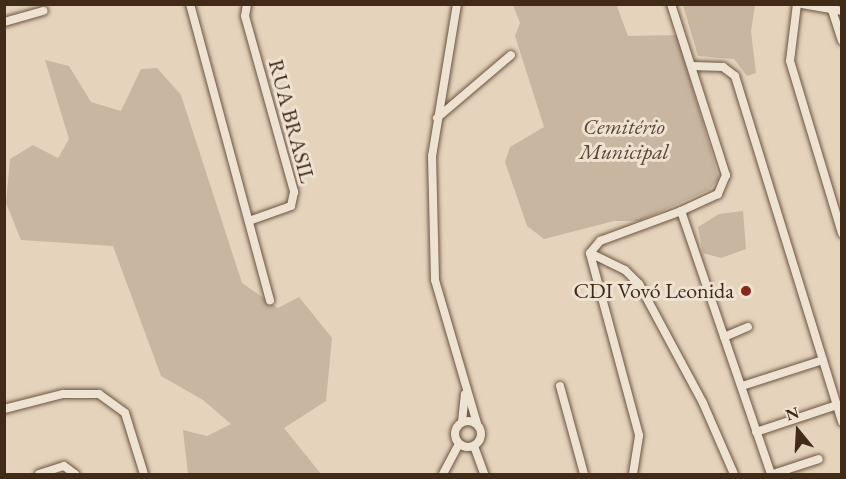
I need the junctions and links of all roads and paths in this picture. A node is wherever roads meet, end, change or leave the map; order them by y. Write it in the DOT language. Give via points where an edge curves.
graph roads {
  1 [pos="190,4"];
  2 [pos="247,4"];
  3 [pos="457,4"];
  4 [pos="671,4"];
  5 [pos="797,4"];
  6 [pos="802,4"];
  7 [pos="837,10"];
  8 [pos="44,11"];
  9 [pos="4,22"];
  10 [pos="842,40"];
  11 [pos="511,55"];
  12 [pos="692,66"];
  13 [pos="437,118"];
  14 [pos="681,211"];
  15 [pos="252,220"];
  16 [pos="842,232"];
  17 [pos="590,253"];
  18 [pos="270,300"];
  19 [pos="748,327"];
  20 [pos="724,337"];
  21 [pos="823,360"];
  22 [pos="560,386"];
  23 [pos="742,386"];
  24 [pos="465,391"];
  25 [pos="837,405"];
  26 [pos="4,409"];
  27 [pos="462,422"];
  28 [pos="842,422"];
  29 [pos="477,424"];
  30 [pos="756,432"];
  31 [pos="459,444"];
  32 [pos="474,446"];
  33 [pos="819,459"];
  34 [pos="72,471"];
  35 [pos="39,474"];
  36 [pos="144,474"];
  37 [pos="443,474"];
  38 [pos="483,474"];
  39 [pos="584,474"];
  40 [pos="633,474"];
  41 [pos="734,474"];
  42 [pos="772,474"];
  1 -- 15 [label="street"];
  2 -- 15 [label="street, RUA BRASIL" via="245,16 294,192 291,206"];
  3 -- 13 [label="street"];
  4 -- 12 [label="street"];
  5 -- 16 [label="street" via="790,61"];
  6 -- 7 [label="street"];
  7 -- 10 [label="street"];
  8 -- 9 [label="street"];
  11 -- 13 [label="street"];
  12 -- 14 [label="street" via="725,181 710,199"];
  12 -- 21 [label="street" via="723,67 735,76"];
  13 -- 24 [label="street" via="432,179 435,280"];
  14 -- 17 [label="street" via="600,241"];
  14 -- 20 [label="street"];
  15 -- 18 [label="street"];
  17 -- 40 [label="street" via="639,435"];
  17 -- 41 [label="street" via="625,270 639,284 703,403"];
  19 -- 20 [label="street"];
  20 -- 23 [label="street"];
  21 -- 23 [label="street"];
  21 -- 25 [label="street"];
  22 -- 39 [label="street"];
  23 -- 30 [label="street"];
  24 -- 27 [label="street"];
  24 -- 29 [label="street"];
  25 -- 28 [label="street"];
  25 -- 30 [label="street"];
  26 -- 36 [label="street" via="72,393 99,394 124,414"];
  27 -- 29 [label="street"];
  27 -- 31 [label="street" via="455,430"];
  29 -- 32 [label="street" via="481,438"];
  30 -- 42 [label="street"];
  31 -- 32 [label="street"];
  31 -- 37 [label="street"];
  32 -- 38 [label="street"];
  33 -- 42 [label="street"];
  34 -- 35 [label="street"];
}
